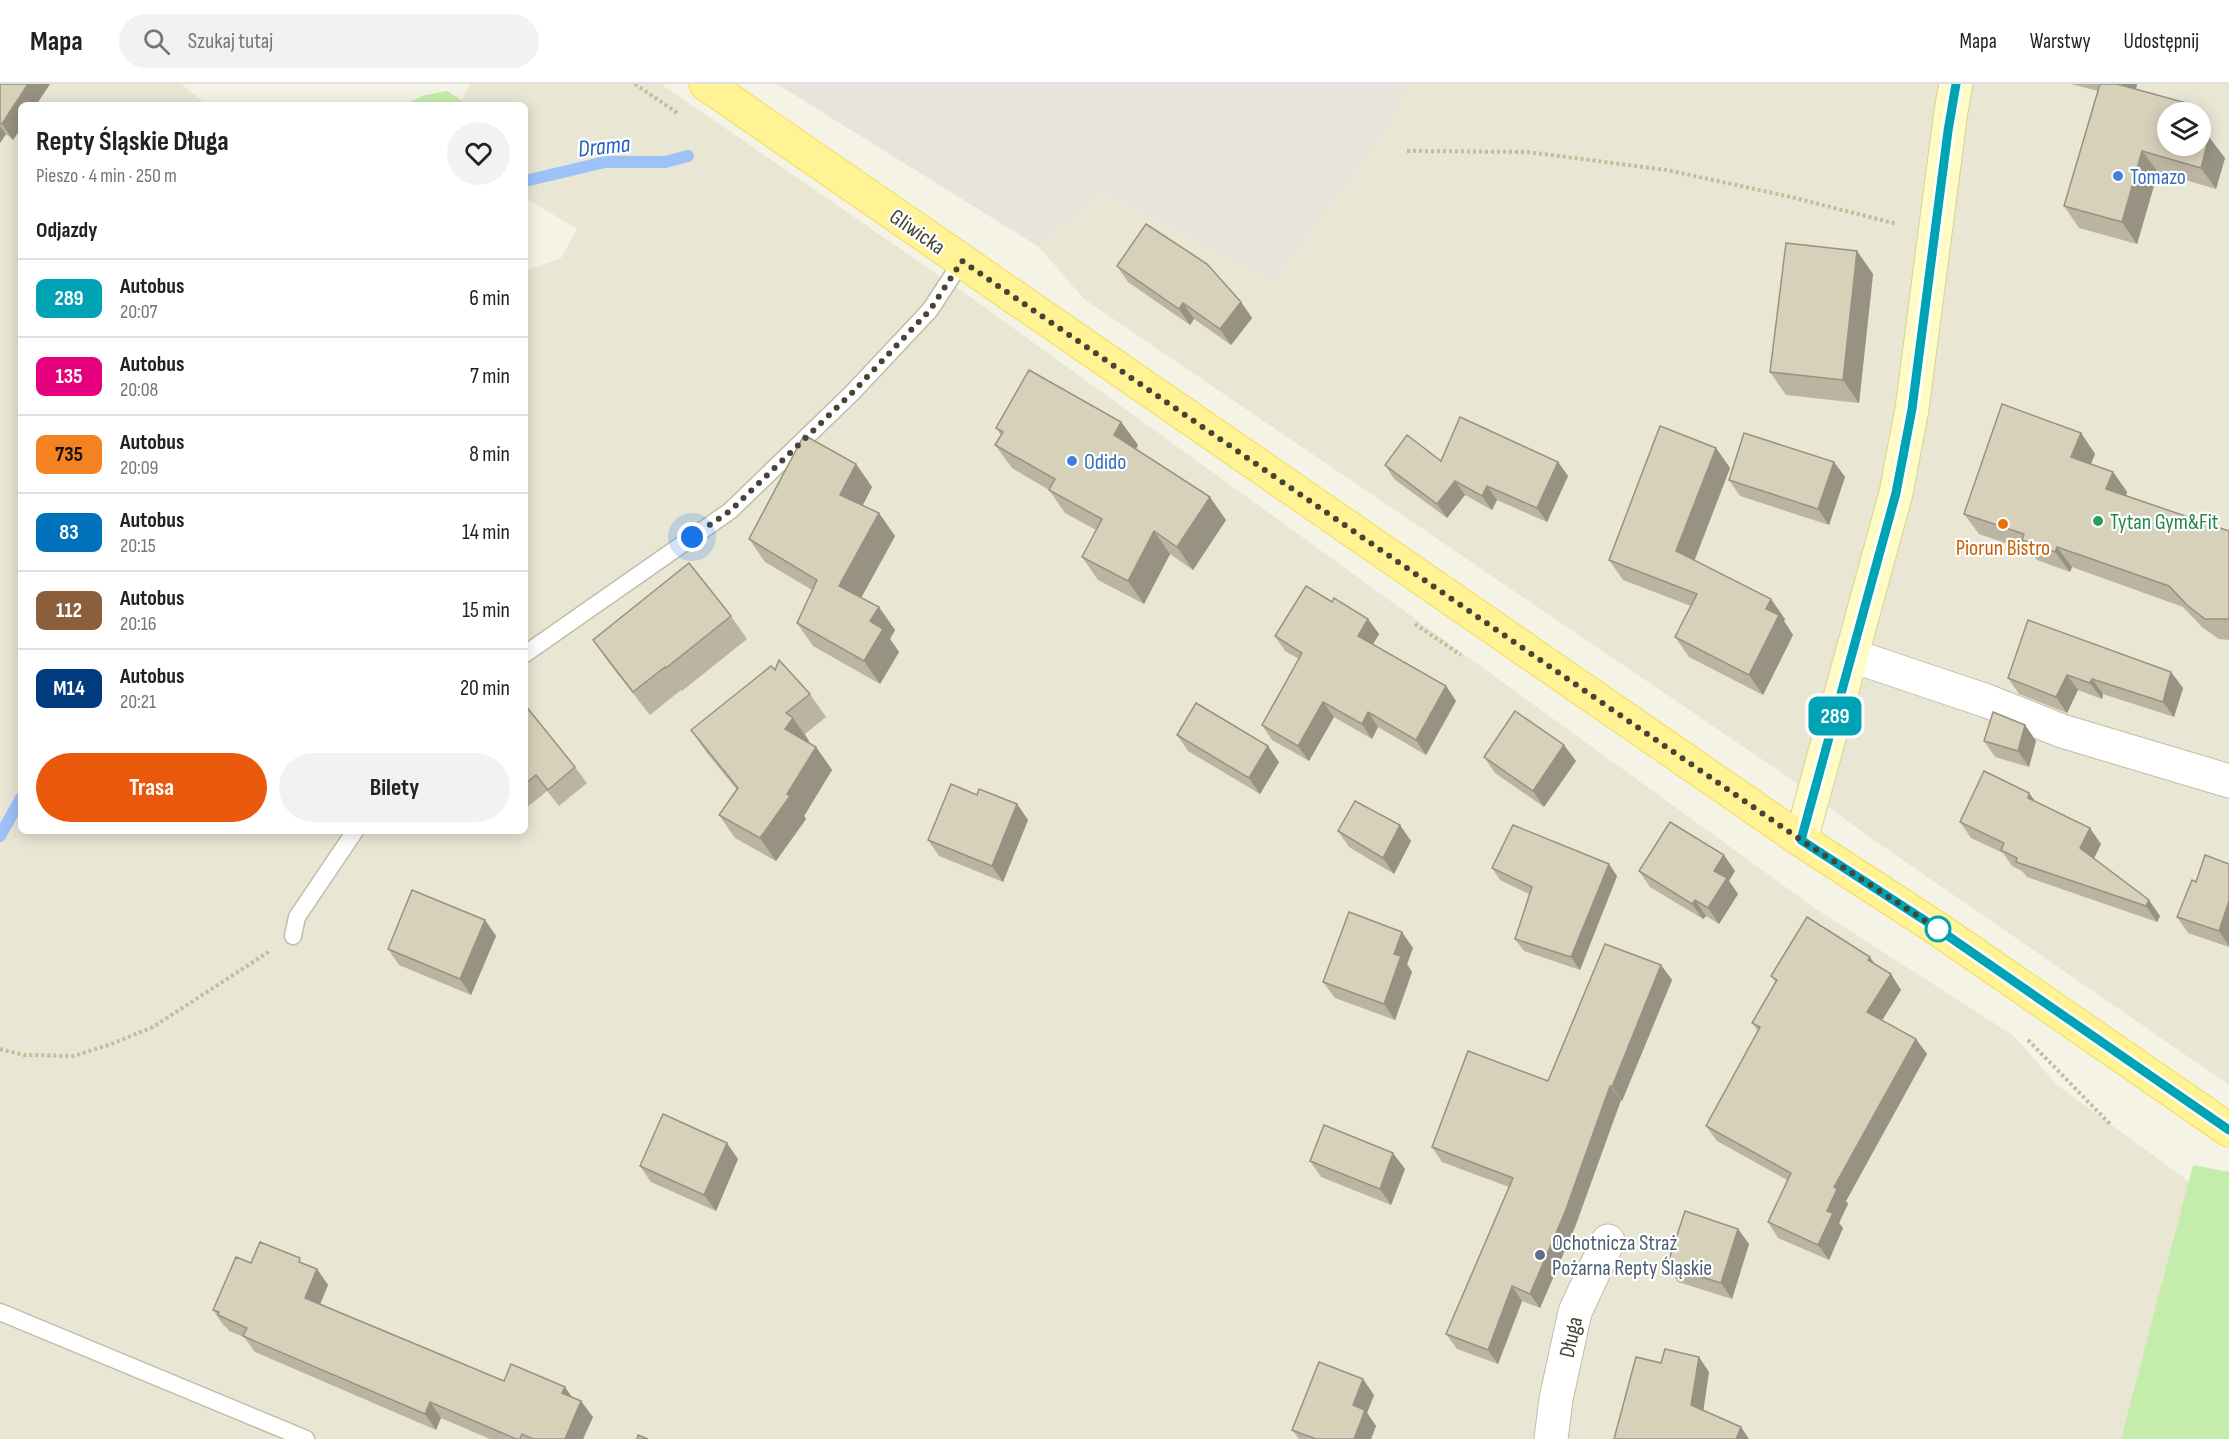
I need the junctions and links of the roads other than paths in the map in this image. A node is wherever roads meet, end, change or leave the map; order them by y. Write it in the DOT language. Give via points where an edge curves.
graph roads {
  1 [pos="705,84"];
  2 [pos="1956,84"];
  3 [pos="962,261"];
  4 [pos="528,652"];
  5 [pos="1853,656"];
  6 [pos="2229,781"];
  7 [pos="353,834"];
  8 [pos="1801,840"];
  9 [pos="293,936"];
  10 [pos="2229,1130"];
  11 [pos="1608,1241"];
  12 [pos="0,1312"];
  13 [pos="306,1439"];
  14 [pos="1551,1439"];
  1 -- 3 [label="main road, Gliwicka"];
  2 -- 5 [label="street" via="1912,409 1896,493"];
  3 -- 4 [label="lane" via="930,310 852,393 730,511"];
  3 -- 8 [label="main road, Gliwicka"];
  5 -- 6 [label="street" via="2062,731"];
  5 -- 8 [label="street"];
  7 -- 9 [label="lane" via="297,917"];
  8 -- 10 [label="main road, Gliwicka" via="1938,929"];
  11 -- 14 [label="street, Długa" via="1575,1312"];
  12 -- 13 [label="lane"];
}
